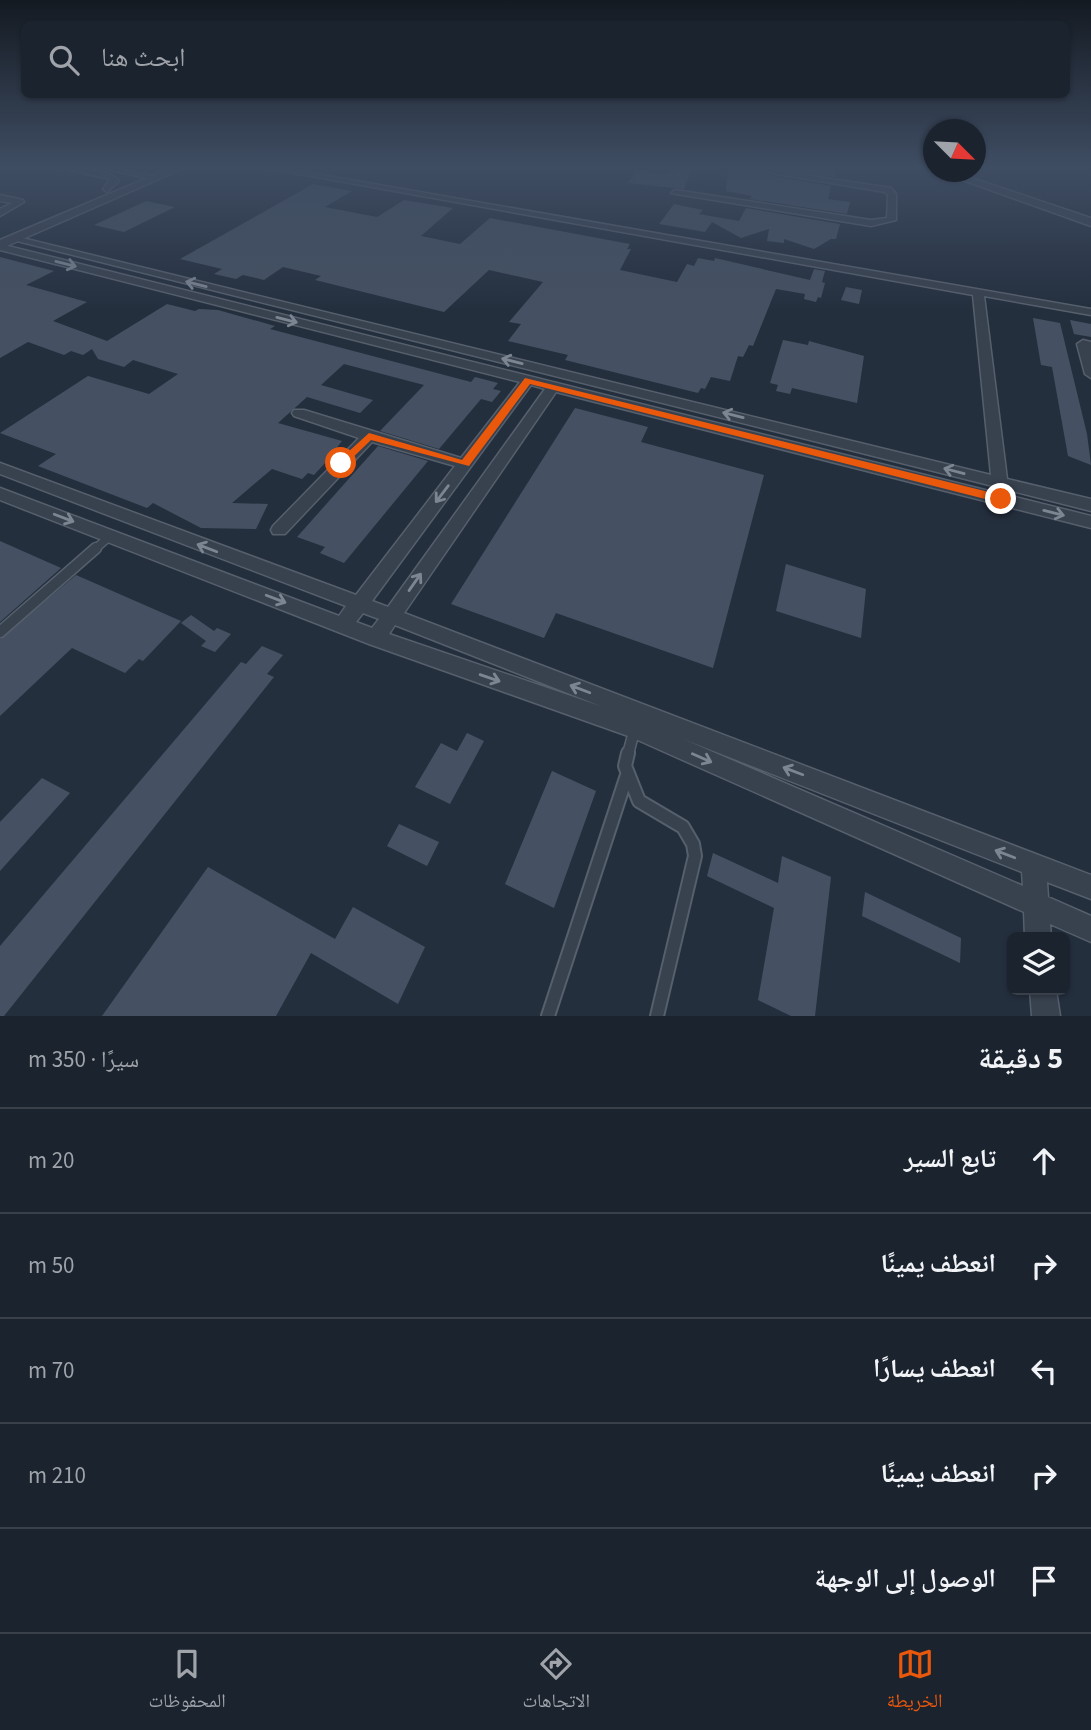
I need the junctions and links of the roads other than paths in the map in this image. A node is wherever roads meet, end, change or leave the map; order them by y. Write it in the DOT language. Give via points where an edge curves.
graph roads {
  1 [pos="44,215"];
  2 [pos="65,215"];
  3 [pos="543,215"];
  4 [pos="822,215"];
  5 [pos="891,215"];
  6 [pos="1072,215"];
  7 [pos="1091,222"];
  8 [pos="0,234"];
  9 [pos="14,239"];
  10 [pos="0,246"];
  11 [pos="978,291"];
  12 [pos="1091,312"];
  13 [pos="1091,346"];
  14 [pos="1091,374"];
  15 [pos="528,380"];
  16 [pos="552,388"];
  17 [pos="299,413"];
  18 [pos="369,436"];
  19 [pos="465,464"];
  20 [pos="0,468"];
  21 [pos="1001,483"];
  22 [pos="0,494"];
  23 [pos="1001,499"];
  24 [pos="1091,505"];
  25 [pos="1091,522"];
  26 [pos="279,530"];
  27 [pos="110,536"];
  28 [pos="360,603"];
  29 [pos="392,616"];
  30 [pos="343,625"];
  31 [pos="0,632"];
  32 [pos="376,638"];
  33 [pos="635,728"];
  34 [pos="628,775"];
  35 [pos="1034,865"];
  36 [pos="1091,887"];
  37 [pos="1035,906"];
  38 [pos="1091,929"];
  39 [pos="1038,932"];
  40 [pos="1044,995"];
  41 [pos="548,1016"];
  42 [pos="657,1016"];
  43 [pos="1046,1016"];
  1 -- 8 [label="street"];
  2 -- 9 [label="street"];
  3 -- 11 [label="street"];
  4 -- 5 [label="street" via="872,223 891,220"];
  6 -- 7 [label="street"];
  9 -- 10 [label="street"];
  21 -- 9 [label="street, one-way"];
  10 -- 15 [label="street, one-way"];
  11 -- 12 [label="street"];
  11 -- 21 [label="street"];
  13 -- 14 [label="street" via="1083,344"];
  15 -- 16 [label="street"];
  15 -- 19 [label="street"];
  16 -- 23 [label="street"];
  29 -- 16 [label="street, one-way"];
  17 -- 18 [label="street"];
  18 -- 19 [label="street"];
  18 -- 26 [label="street"];
  19 -- 28 [label="street, one-way"];
  28 -- 20 [label="street, one-way"];
  21 -- 23 [label="street"];
  21 -- 24 [label="street"];
  22 -- 27 [label="street, one-way"];
  23 -- 25 [label="street, one-way"];
  27 -- 30 [label="street, one-way"];
  27 -- 31 [label="lane"];
  28 -- 29 [label="street"];
  28 -- 30 [label="street"];
  29 -- 32 [label="street"];
  35 -- 29 [label="street, one-way"];
  30 -- 32 [label="street"];
  32 -- 33 [label="street, one-way"];
  33 -- 34 [label="lane" via="625,766"];
  33 -- 37 [label="street, one-way"];
  34 -- 41 [label="lane"];
  34 -- 42 [label="lane" via="639,801 684,824 694,839 695,856"];
  35 -- 36 [label="street"];
  35 -- 37 [label="street"];
  37 -- 38 [label="street"];
  37 -- 39 [label="street"];
  40 -- 43 [label="street"];
}
